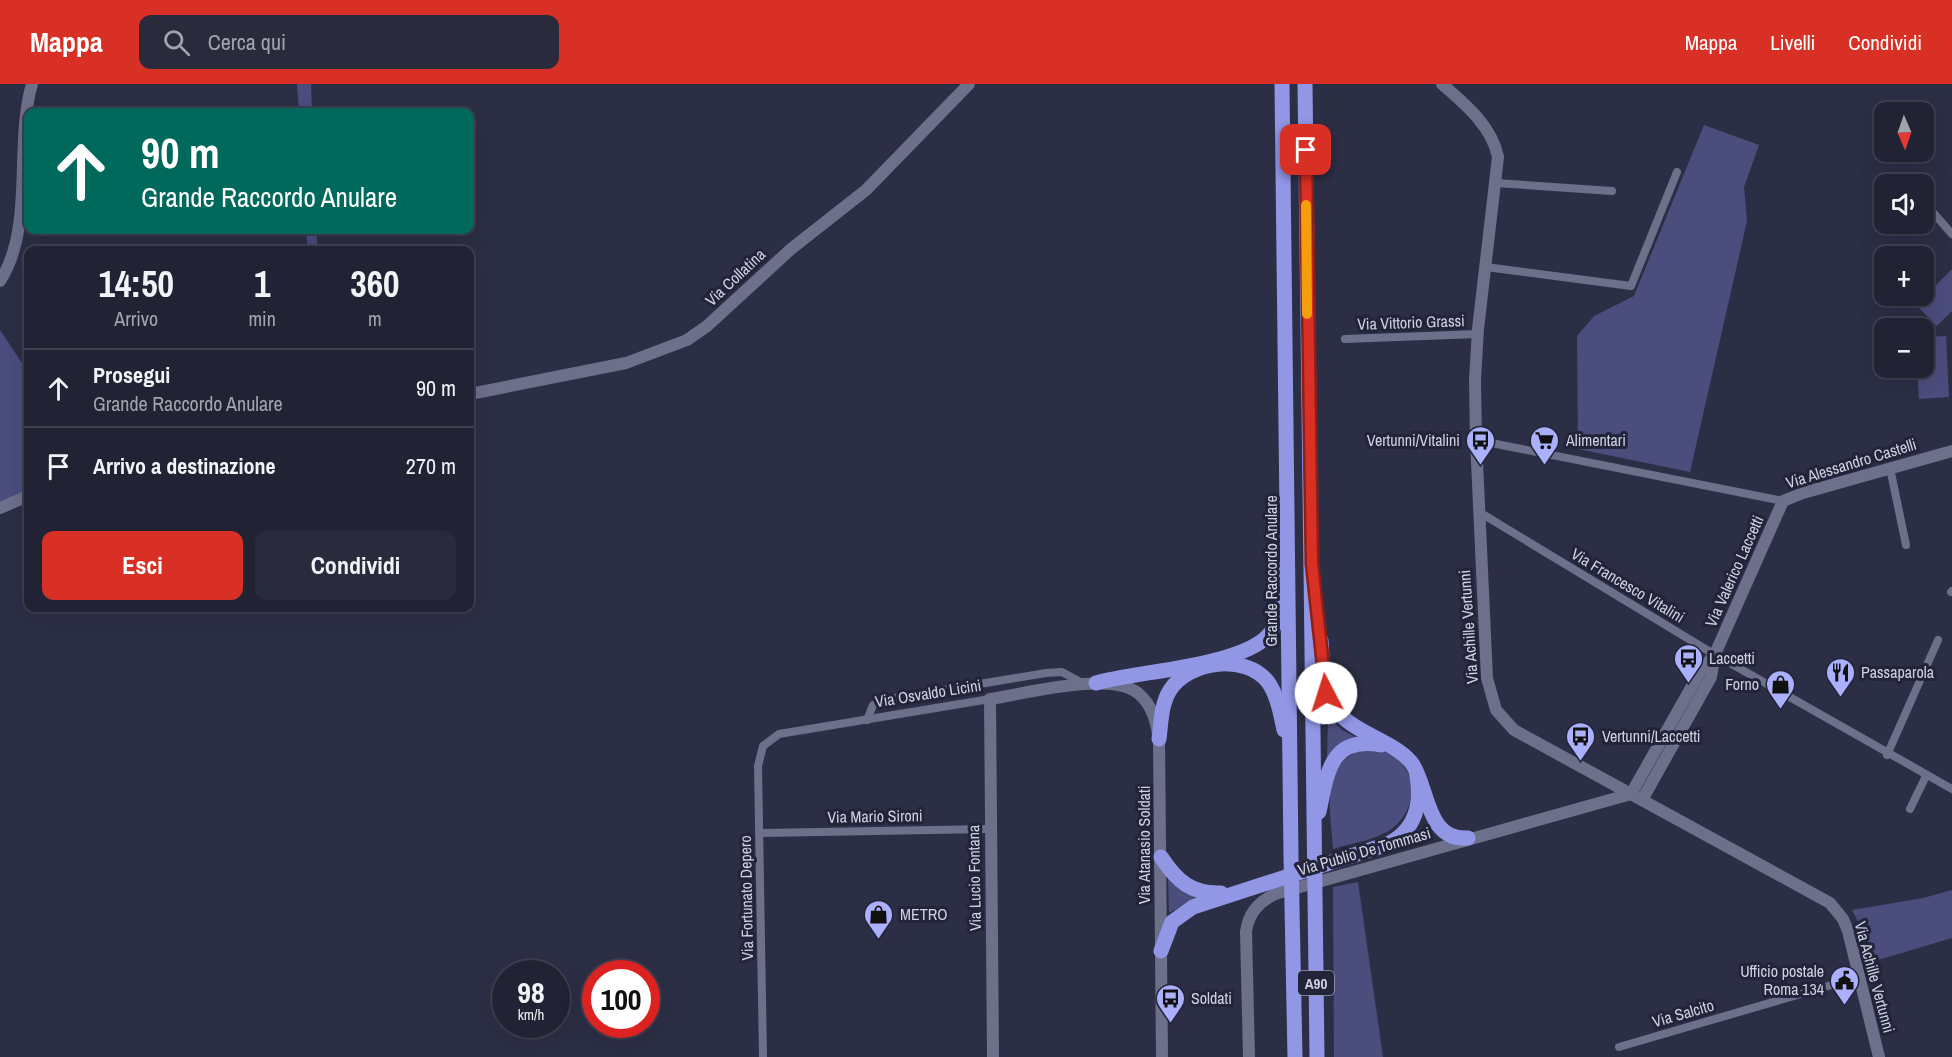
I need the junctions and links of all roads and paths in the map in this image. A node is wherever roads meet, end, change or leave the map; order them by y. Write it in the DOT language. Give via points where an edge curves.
graph roads {
  1 [pos="32,84"];
  2 [pos="969,84"];
  3 [pos="1282,84"];
  4 [pos="1305,84"];
  5 [pos="1442,84"];
  6 [pos="27,108"];
  7 [pos="24,140"];
  8 [pos="1677,172"];
  9 [pos="1496,183"];
  10 [pos="1612,191"];
  11 [pos="1934,214"];
  12 [pos="1952,234"];
  13 [pos="1486,267"];
  14 [pos="0,281"];
  15 [pos="1478,334"];
  16 [pos="1345,339"];
  17 [pos="474,393"];
  18 [pos="1476,440"];
  19 [pos="1952,451"];
  20 [pos="1890,468"];
  21 [pos="24,498"];
  22 [pos="1288,500"];
  23 [pos="1783,501"];
  24 [pos="0,508"];
  25 [pos="1479,512"];
  26 [pos="1906,545"];
  27 [pos="1312,564"];
  28 [pos="1938,640"];
  29 [pos="1715,654"];
  30 [pos="1090,684"];
  31 [pos="990,699"];
  32 [pos="867,720"];
  33 [pos="1159,739"];
  34 [pos="767,740"];
  35 [pos="1387,746"];
  36 [pos="1887,755"];
  37 [pos="1416,771"];
  38 [pos="1926,776"];
  39 [pos="1290,783"];
  40 [pos="1952,789"];
  41 [pos="1637,797"];
  42 [pos="1910,808"];
  43 [pos="990,829"];
  44 [pos="760,833"];
  45 [pos="1468,838"];
  46 [pos="1313,845"];
  47 [pos="1161,857"];
  48 [pos="1233,892"];
  49 [pos="1161,951"];
  50 [pos="1859,977"];
  51 [pos="1619,1047"];
  52 [pos="1164,1054"];
  53 [pos="763,1057"];
  54 [pos="993,1057"];
  55 [pos="1249,1057"];
  56 [pos="1295,1057"];
  57 [pos="1317,1057"];
  58 [pos="1879,1057"];
  1 -- 6 [label="street"];
  2 -- 17 [label="street, Via Collatina" via="866,190 687,340 626,363"];
  3 -- 22 [label="highway, Grande Raccordo Anulare / A90"];
  4 -- 27 [label="highway, A90"];
  5 -- 9 [label="street, Via Achille Vertunni" via="1478,118 1492,140 1498,157"];
  7 -- 14 [label="street" via="16,241 8,270"];
  8 -- 13 [label="street" via="1631,286"];
  9 -- 10 [label="street"];
  9 -- 13 [label="street, Via Achille Vertunni"];
  11 -- 12 [label="street"];
  13 -- 15 [label="street, Via Achille Vertunni"];
  15 -- 16 [label="street, Via Vittorio Grassi"];
  15 -- 18 [label="street, Via Achille Vertunni"];
  18 -- 23 [label="street, Via Alessandro Castelli"];
  18 -- 25 [label="street, Via Achille Vertunni"];
  19 -- 20 [label="street, Via Alessandro Castelli"];
  20 -- 23 [label="street, Via Alessandro Castelli"];
  20 -- 26 [label="street"];
  21 -- 24 [label="street"];
  22 -- 30 [label="highway" via="1277,613 1270,632 1256,646 1229,657"];
  22 -- 39 [label="highway, Grande Raccordo Anulare / A90"];
  23 -- 29 [label="street, Via Valerico Laccetti"];
  25 -- 29 [label="street, Via Francesco Vitalini"];
  25 -- 41 [label="street, Via Achille Vertunni" via="1487,678 1496,710 1514,730"];
  27 -- 35 [label="highway" via="1327,697 1346,720"];
  27 -- 46 [label="highway, A90"];
  28 -- 36 [label="street"];
  29 -- 36 [label="street, Via Francesco Vitalini"];
  29 -- 41 [label="street, Via Valerico Laccetti"];
  30 -- 31 [label="street, Via Osvaldo Licini"];
  30 -- 32 [label="street" via="1062,672 1036,674 883,699 873,705"];
  30 -- 33 [label="street, Via Atanasio Soldati" via="1138,692 1151,708"];
  31 -- 32 [label="street, Via Osvaldo Licini"];
  31 -- 43 [label="street, Via Lucio Fontana"];
  32 -- 34 [label="street, Via Osvaldo Licini" via="779,734"];
  33 -- 39 [label="highway" via="1165,701 1184,676 1217,665 1248,668 1272,688 1287,744"];
  33 -- 47 [label="street, Via Atanasio Soldati"];
  34 -- 44 [label="street, Via Fortunato Depero" via="759,758"];
  35 -- 37 [label="highway" via="1409,760"];
  35 -- 46 [label="highway" via="1355,745 1333,759"];
  36 -- 38 [label="street, Via Francesco Vitalini"];
  37 -- 45 [label="highway" via="1437,826 1453,836"];
  37 -- 48 [label="highway" via="1417,812 1399,837"];
  38 -- 40 [label="street, Via Francesco Vitalini"];
  38 -- 42 [label="street"];
  39 -- 56 [label="highway, Grande Raccordo Anulare / A90"];
  41 -- 45 [label="street, Via Publio De Tommasi"];
  41 -- 50 [label="street, Via Achille Vertunni" via="1830,903 1846,924"];
  43 -- 44 [label="street, Via Mario Sironi"];
  43 -- 54 [label="street, Via Lucio Fontana"];
  44 -- 53 [label="street, Via Fortunato Depero"];
  45 -- 55 [label="street, Via Publio De Tommasi" via="1275,894 1259,904 1251,914 1246,932"];
  46 -- 57 [label="highway, A90"];
  47 -- 48 [label="highway" via="1190,889"];
  47 -- 49 [label="street, Via Atanasio Soldati"];
  48 -- 49 [label="highway" via="1176,917"];
  49 -- 52 [label="street, Via Atanasio Soldati"];
  50 -- 51 [label="street, Via Salcito"];
  50 -- 58 [label="street, Via Achille Vertunni"];
}
